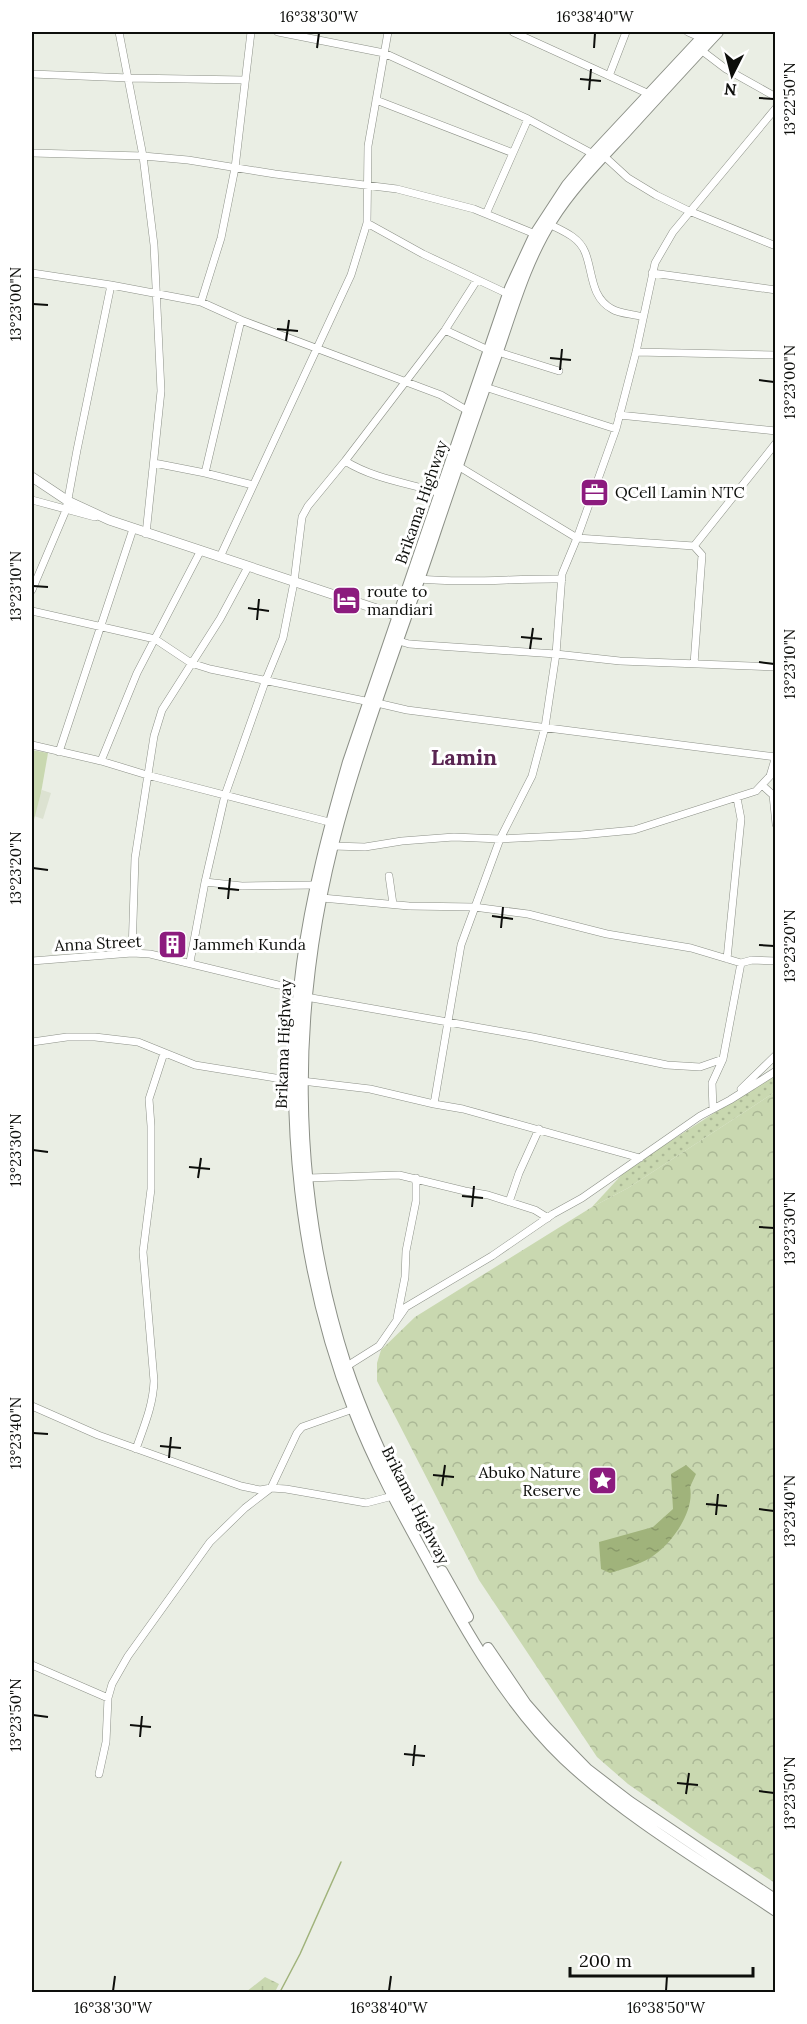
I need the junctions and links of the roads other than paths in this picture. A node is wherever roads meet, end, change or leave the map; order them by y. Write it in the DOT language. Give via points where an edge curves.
graph roads {
  1 [pos="119,32"];
  2 [pos="250,32"];
  3 [pos="278,32"];
  4 [pos="388,32"];
  5 [pos="513,32"];
  6 [pos="626,32"];
  7 [pos="688,32"];
  8 [pos="718,32"];
  9 [pos="705,40"];
  10 [pos="384,53"];
  11 [pos="32,74"];
  12 [pos="609,76"];
  13 [pos="129,78"];
  14 [pos="244,80"];
  15 [pos="649,94"];
  16 [pos="776,97"];
  17 [pos="376,100"];
  18 [pos="776,108"];
  19 [pos="528,119"];
  20 [pos="32,153"];
  21 [pos="513,153"];
  22 [pos="598,155"];
  23 [pos="143,156"];
  24 [pos="235,168"];
  25 [pos="367,185"];
  26 [pos="689,211"];
  27 [pos="486,214"];
  28 [pos="368,223"];
  29 [pos="549,224"];
  30 [pos="534,234"];
  31 [pos="776,246"];
  32 [pos="32,273"];
  33 [pos="652,273"];
  34 [pos="477,280"];
  35 [pos="111,285"];
  36 [pos="776,290"];
  37 [pos="156,293"];
  38 [pos="508,294"];
  39 [pos="201,303"];
  40 [pos="643,316"];
  41 [pos="241,320"];
  42 [pos="445,330"];
  43 [pos="318,348"];
  44 [pos="493,351"];
  45 [pos="636,352"];
  46 [pos="776,356"];
  47 [pos="559,371"];
  48 [pos="406,381"];
  49 [pos="484,387"];
  50 [pos="468,411"];
  51 [pos="619,415"];
  52 [pos="616,429"];
  53 [pos="776,431"];
  54 [pos="776,443"];
  55 [pos="345,461"];
  56 [pos="154,464"];
  57 [pos="458,466"];
  58 [pos="205,473"];
  59 [pos="32,477"];
  60 [pos="253,485"];
  61 [pos="440,493"];
  62 [pos="32,500"];
  63 [pos="67,505"];
  64 [pos="133,529"];
  65 [pos="146,534"];
  66 [pos="577,538"];
  67 [pos="694,546"];
  68 [pos="201,550"];
  69 [pos="220,557"];
  70 [pos="248,567"];
  71 [pos="420,579"];
  72 [pos="562,579"];
  73 [pos="294,582"];
  74 [pos="32,590"];
  75 [pos="32,611"];
  76 [pos="402,618"];
  77 [pos="101,627"];
  78 [pos="155,639"];
  79 [pos="399,641"];
  80 [pos="556,654"];
  81 [pos="191,663"];
  82 [pos="694,664"];
  83 [pos="776,667"];
  84 [pos="265,682"];
  85 [pos="374,703"];
  86 [pos="545,727"];
  87 [pos="32,745"];
  88 [pos="59,752"];
  89 [pos="775,757"];
  90 [pos="102,761"];
  91 [pos="147,776"];
  92 [pos="762,785"];
  93 [pos="225,795"];
  94 [pos="737,798"];
  95 [pos="335,823"];
  96 [pos="776,824"];
  97 [pos="500,839"];
  98 [pos="333,846"];
  99 [pos="389,876"];
  100 [pos="205,882"];
  101 [pos="316,885"];
  102 [pos="322,898"];
  103 [pos="393,904"];
  104 [pos="474,907"];
  105 [pos="132,953"];
  106 [pos="776,956"];
  107 [pos="727,959"];
  108 [pos="32,961"];
  109 [pos="775,961"];
  110 [pos="190,962"];
  111 [pos="741,963"];
  112 [pos="304,991"];
  113 [pos="448,1023"];
  114 [pos="32,1042"];
  115 [pos="164,1053"];
  116 [pos="776,1055"];
  117 [pos="723,1059"];
  118 [pos="776,1071"];
  119 [pos="298,1081"];
  120 [pos="730,1100"];
  121 [pos="434,1104"];
  122 [pos="713,1109"];
  123 [pos="539,1129"];
  124 [pos="640,1158"];
  125 [pos="308,1178"];
  126 [pos="416,1178"];
  127 [pos="509,1202"];
  128 [pos="548,1218"];
  129 [pos="396,1322"];
  130 [pos="343,1369"];
  131 [pos="32,1406"];
  132 [pos="353,1408"];
  133 [pos="136,1449"];
  134 [pos="270,1488"];
  135 [pos="393,1496"];
  136 [pos="32,1665"];
  137 [pos="108,1698"];
  138 [pos="99,1774"];
  139 [pos="628,1806"];
  140 [pos="776,1900"];
  141 [pos="776,1911"];
  1 -- 13 [label="street"];
  2 -- 14 [label="street"];
  3 -- 10 [label="street"];
  4 -- 10 [label="street"];
  5 -- 12 [label="street"];
  6 -- 12 [label="street"];
  7 -- 9 [label="street"];
  8 -- 9 [label="highway, Brikama Highway"];
  9 -- 15 [label="highway, Brikama Highway"];
  9 -- 16 [label="street" via="726,69"];
  9 -- 22 [label="highway, Brikama Highway"];
  10 -- 17 [label="street"];
  10 -- 19 [label="street"];
  11 -- 13 [label="street"];
  12 -- 15 [label="street"];
  13 -- 14 [label="street"];
  13 -- 23 [label="street"];
  14 -- 24 [label="street"];
  15 -- 22 [label="highway, Brikama Highway"];
  17 -- 21 [label="street"];
  17 -- 25 [label="street" via="368,146"];
  18 -- 26 [label="street"];
  19 -- 21 [label="street"];
  19 -- 22 [label="street"];
  20 -- 23 [label="street"];
  21 -- 27 [label="street"];
  22 -- 26 [label="street" via="628,178"];
  22 -- 29 [label="highway, Brikama Highway"];
  22 -- 30 [label="highway, Brikama Highway" via="567,185"];
  23 -- 24 [label="street"];
  23 -- 37 [label="street"];
  24 -- 25 [label="street"];
  24 -- 39 [label="street" via="221,238"];
  25 -- 27 [label="street" via="397,189"];
  25 -- 28 [label="street"];
  26 -- 31 [label="street"];
  26 -- 33 [label="street" via="655,262"];
  27 -- 30 [label="street"];
  28 -- 34 [label="street"];
  28 -- 43 [label="street" via="351,275"];
  29 -- 40 [label="street" via="572,235 585,250 595,290 602,300 612,309"];
  29 -- 44 [label="highway, Brikama Highway"];
  30 -- 38 [label="highway, Brikama Highway"];
  32 -- 35 [label="street"];
  33 -- 36 [label="street"];
  33 -- 40 [label="street"];
  34 -- 38 [label="street"];
  34 -- 42 [label="street"];
  35 -- 37 [label="street"];
  35 -- 63 [label="street"];
  37 -- 39 [label="street"];
  37 -- 56 [label="street" via="161,391"];
  38 -- 44 [label="highway, Brikama Highway"];
  39 -- 41 [label="street"];
  40 -- 45 [label="street"];
  41 -- 43 [label="street"];
  41 -- 58 [label="street"];
  42 -- 44 [label="street"];
  42 -- 48 [label="street"];
  43 -- 48 [label="street"];
  43 -- 60 [label="street"];
  44 -- 47 [label="street"];
  44 -- 49 [label="highway, Brikama Highway"];
  44 -- 50 [label="highway, Brikama Highway"];
  45 -- 46 [label="street"];
  45 -- 51 [label="street"];
  48 -- 50 [label="street"];
  48 -- 55 [label="street"];
  49 -- 52 [label="street"];
  49 -- 57 [label="highway, Brikama Highway"];
  50 -- 61 [label="highway, Brikama Highway"];
  51 -- 52 [label="street"];
  51 -- 53 [label="street"];
  52 -- 66 [label="street"];
  54 -- 67 [label="street"];
  55 -- 61 [label="street" via="376,476"];
  55 -- 73 [label="street" via="302,517"];
  56 -- 58 [label="street"];
  56 -- 65 [label="street"];
  57 -- 66 [label="street"];
  57 -- 71 [label="highway, Brikama Highway"];
  58 -- 60 [label="street"];
  59 -- 63 [label="main road"];
  60 -- 69 [label="street"];
  61 -- 76 [label="highway, Brikama Highway"];
  62 -- 63 [label="street"];
  63 -- 64 [label="main road"];
  63 -- 74 [label="street"];
  64 -- 65 [label="main road"];
  64 -- 77 [label="street"];
  65 -- 68 [label="main road"];
  66 -- 67 [label="street"];
  66 -- 72 [label="street"];
  67 -- 82 [label="street" via="702,555"];
  68 -- 69 [label="main road"];
  68 -- 78 [label="street"];
  69 -- 70 [label="main road"];
  70 -- 73 [label="main road"];
  70 -- 81 [label="street"];
  71 -- 72 [label="street"];
  71 -- 76 [label="highway, Brikama Highway"];
  72 -- 80 [label="street"];
  73 -- 76 [label="main road"];
  73 -- 84 [label="street" via="283,638"];
  75 -- 77 [label="street"];
  76 -- 79 [label="highway, Brikama Highway"];
  76 -- 85 [label="highway, Brikama Highway"];
  77 -- 78 [label="street"];
  77 -- 88 [label="street"];
  78 -- 81 [label="street"];
  78 -- 90 [label="street"];
  79 -- 80 [label="street"];
  79 -- 85 [label="highway, Brikama Highway"];
  80 -- 82 [label="street"];
  80 -- 86 [label="street"];
  81 -- 84 [label="street"];
  81 -- 91 [label="street" via="162,710"];
  82 -- 83 [label="street"];
  84 -- 85 [label="street"];
  84 -- 93 [label="street"];
  85 -- 86 [label="street"];
  85 -- 95 [label="highway, Brikama Highway" via="348,762"];
  86 -- 89 [label="street"];
  86 -- 97 [label="street" via="532,776"];
  87 -- 88 [label="street"];
  88 -- 90 [label="street"];
  89 -- 92 [label="street" via="770,776"];
  90 -- 91 [label="street"];
  91 -- 93 [label="street"];
  91 -- 105 [label="street" via="135,858"];
  92 -- 94 [label="street"];
  92 -- 96 [label="street" via="773,795"];
  93 -- 95 [label="street"];
  93 -- 100 [label="street"];
  94 -- 97 [label="street" via="633,830"];
  94 -- 107 [label="street" via="741,819"];
  95 -- 98 [label="highway, Brikama Highway"];
  95 -- 101 [label="highway, Brikama Highway"];
  97 -- 98 [label="street" via="454,837 365,847"];
  97 -- 104 [label="street"];
  98 -- 102 [label="highway, Brikama Highway"];
  99 -- 103 [label="street"];
  100 -- 101 [label="street"];
  100 -- 110 [label="street"];
  101 -- 112 [label="highway, Brikama Highway"];
  102 -- 103 [label="street"];
  102 -- 112 [label="highway, Brikama Highway"];
  103 -- 104 [label="street"];
  104 -- 107 [label="street" via="662,942"];
  104 -- 113 [label="street" via="461,945"];
  105 -- 108 [label="street, Anna Street"];
  105 -- 110 [label="street, Anna Street"];
  106 -- 109 [label="street"];
  107 -- 111 [label="street"];
  109 -- 111 [label="street"];
  110 -- 112 [label="street, Anna Street"];
  111 -- 117 [label="street"];
  112 -- 113 [label="street, Anna Street"];
  112 -- 119 [label="highway, Brikama Highway"];
  113 -- 117 [label="street, Anna Street" via="667,1065 700,1067"];
  113 -- 121 [label="street"];
  114 -- 115 [label="street" via="95,1037 138,1042"];
  115 -- 119 [label="street" via="195,1065"];
  115 -- 133 [label="street" via="149,1099 151,1189 143,1252 154,1395"];
  116 -- 120 [label="street"];
  117 -- 122 [label="street" via="712,1083"];
  118 -- 120 [label="street"];
  119 -- 121 [label="street" via="370,1089"];
  119 -- 125 [label="highway, Brikama Highway"];
  119 -- 130 [label="highway, Brikama Highway" via="296,1138 304,1219 319,1292"];
  120 -- 122 [label="street"];
  121 -- 123 [label="street"];
  122 -- 124 [label="street"];
  123 -- 124 [label="street"];
  123 -- 127 [label="street"];
  124 -- 128 [label="street"];
  125 -- 126 [label="street" via="369,1174"];
  125 -- 130 [label="highway, Brikama Highway" via="318,1254"];
  126 -- 127 [label="street"];
  126 -- 129 [label="street" via="416,1201"];
  127 -- 128 [label="street"];
  128 -- 129 [label="street" via="406,1307"];
  129 -- 130 [label="street" via="379,1346"];
  130 -- 132 [label="highway, Brikama Highway"];
  130 -- 139 [label="highway, Brikama Highway" via="411,1514 489,1651 547,1728"];
  131 -- 133 [label="street"];
  132 -- 134 [label="street" via="302,1427"];
  132 -- 135 [label="highway, Brikama Highway"];
  133 -- 134 [label="street" via="241,1486 260,1491"];
  134 -- 135 [label="street" via="366,1503"];
  134 -- 137 [label="street" via="210,1542 128,1656"];
  135 -- 139 [label="highway, Brikama Highway" via="452,1605 509,1695 564,1758"];
  136 -- 137 [label="street"];
  137 -- 138 [label="street" via="106,1742"];
  139 -- 140 [label="highway, Brikama Highway"];
  139 -- 141 [label="highway, Brikama Highway"];
}
